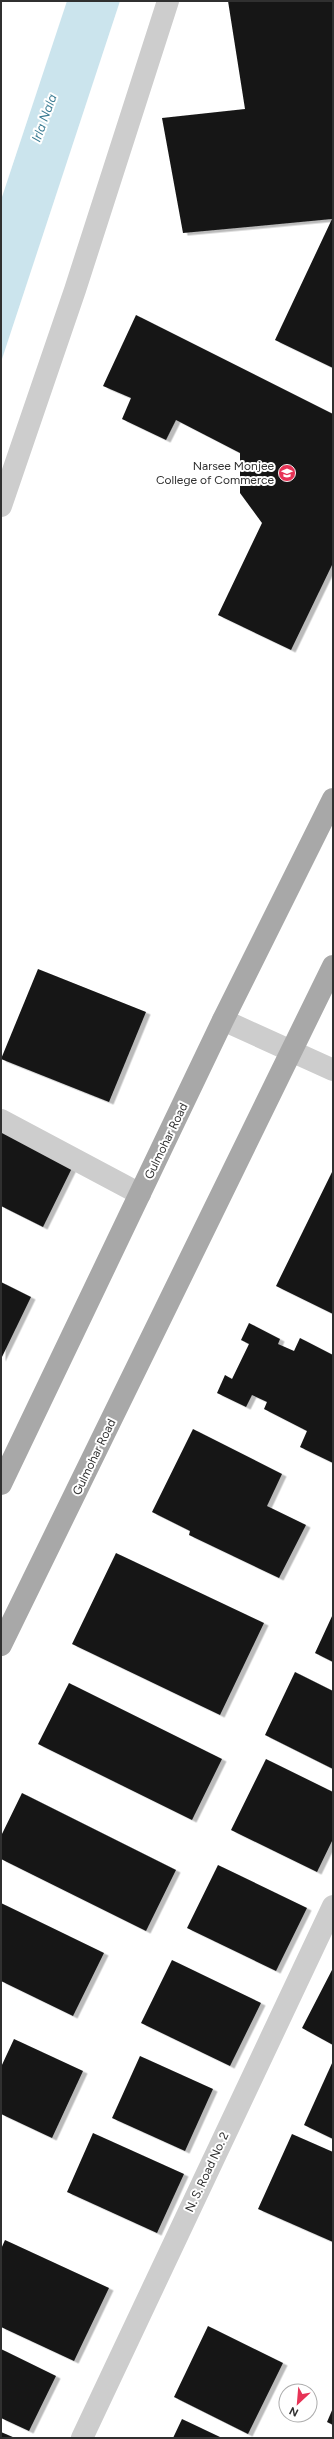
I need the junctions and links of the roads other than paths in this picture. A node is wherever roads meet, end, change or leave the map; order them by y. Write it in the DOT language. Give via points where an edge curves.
graph roads {
  1 [pos="168,1"];
  2 [pos="1,506"];
  3 [pos="333,799"];
  4 [pos="333,966"];
  5 [pos="224,1020"];
  6 [pos="293,1051"];
  7 [pos="333,1070"];
  8 [pos="1,1120"];
  9 [pos="140,1194"];
  10 [pos="1,1484"];
  11 [pos="1,1645"];
  12 [pos="333,1906"];
  13 [pos="82,2438"];
  1 -- 2 [label="street" via="75,290"];
  3 -- 5 [label="main road, Gulmohar Road"];
  4 -- 6 [label="main road, Gulmohar Road"];
  5 -- 6 [label="street"];
  5 -- 9 [label="main road, Gulmohar Road"];
  6 -- 7 [label="street"];
  6 -- 11 [label="main road, Gulmohar Road"];
  8 -- 9 [label="street"];
  9 -- 10 [label="main road, Gulmohar Road"];
  12 -- 13 [label="street, N. S. Road No. 2"];
}
